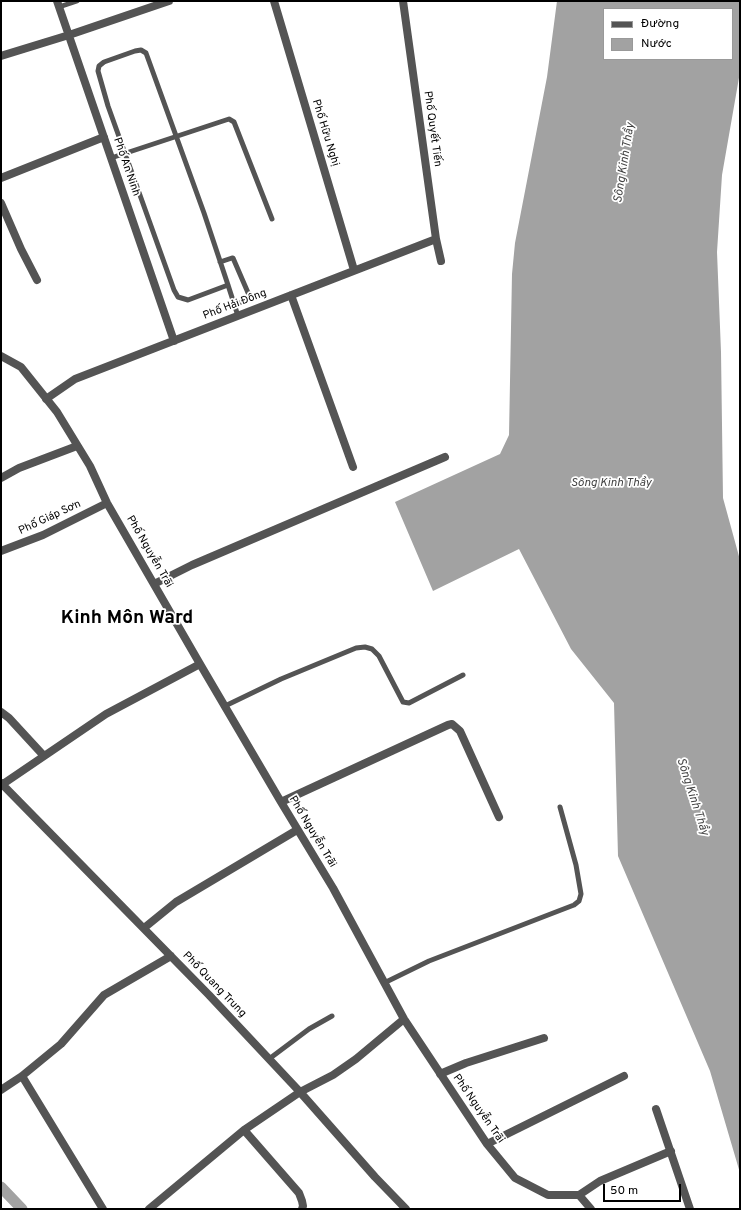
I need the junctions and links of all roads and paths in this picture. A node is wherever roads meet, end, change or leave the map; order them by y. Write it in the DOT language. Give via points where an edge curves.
graph roads {
  1 [pos="77,1"];
  2 [pos="274,1"];
  3 [pos="403,1"];
  4 [pos="165,2"];
  5 [pos="58,4"];
  6 [pos="69,35"];
  7 [pos="1,56"];
  8 [pos="177,136"];
  9 [pos="104,137"];
  10 [pos="124,153"];
  11 [pos="111,158"];
  12 [pos="1,178"];
  13 [pos="1,202"];
  14 [pos="272,219"];
  15 [pos="436,238"];
  16 [pos="440,261"];
  17 [pos="220,262"];
  18 [pos="354,270"];
  19 [pos="37,280"];
  20 [pos="228,285"];
  21 [pos="290,295"];
  22 [pos="234,305"];
  23 [pos="238,316"];
  24 [pos="174,341"];
  25 [pos="1,356"];
  26 [pos="46,399"];
  27 [pos="77,446"];
  28 [pos="445,457"];
  29 [pos="353,467"];
  30 [pos="1,478"];
  31 [pos="107,503"];
  32 [pos="1,551"];
  33 [pos="154,584"];
  34 [pos="200,664"];
  35 [pos="463,675"];
  36 [pos="225,706"];
  37 [pos="1,712"];
  38 [pos="44,756"];
  39 [pos="2,783"];
  40 [pos="280,802"];
  41 [pos="560,807"];
  42 [pos="499,817"];
  43 [pos="297,830"];
  44 [pos="144,928"];
  45 [pos="171,956"];
  46 [pos="384,983"];
  47 [pos="332,1016"];
  48 [pos="404,1019"];
  49 [pos="544,1038"];
  50 [pos="269,1059"];
  51 [pos="440,1074"];
  52 [pos="22,1076"];
  53 [pos="624,1076"];
  54 [pos="1,1090"];
  55 [pos="300,1092"];
  56 [pos="656,1109"];
  57 [pos="244,1130"];
  58 [pos="487,1144"];
  59 [pos="671,1151"];
  60 [pos="579,1195"];
  61 [pos="103,1209"];
  62 [pos="149,1209"];
  63 [pos="302,1209"];
  64 [pos="406,1209"];
  65 [pos="590,1209"];
  66 [pos="690,1209"];
  1 -- 5 [label="lane"];
  2 -- 18 [label="street, Phố Hữu Nghị"];
  3 -- 15 [label="street, Phố Quyết Tiến"];
  4 -- 6 [label="street"];
  5 -- 6 [label="street, Phố An Ninh"];
  6 -- 7 [label="street"];
  6 -- 9 [label="street, Phố An Ninh"];
  8 -- 10 [label="lane"];
  8 -- 10 [label="lane" via="146,53 141,50 135,51 104,62 98,71"];
  8 -- 14 [label="lane" via="219,121 229,119 234,122"];
  8 -- 17 [label="lane"];
  9 -- 11 [label="street, Phố An Ninh"];
  9 -- 12 [label="street"];
  10 -- 11 [label="lane"];
  10 -- 20 [label="lane" via="178,297 188,300"];
  11 -- 24 [label="street, Phố An Ninh"];
  13 -- 19 [label="street"];
  15 -- 16 [label="street, Phố Quyết Tiến"];
  15 -- 18 [label="street, Phố Hải Đông"];
  17 -- 20 [label="lane"];
  17 -- 22 [label="lane" via="233,258 249,294 249,299"];
  18 -- 21 [label="street, Phố Hải Đông"];
  20 -- 22 [label="lane"];
  21 -- 23 [label="street, Phố Hải Đông"];
  21 -- 29 [label="street"];
  22 -- 23 [label="lane"];
  23 -- 24 [label="street, Phố Hải Đông"];
  24 -- 26 [label="street, Phố Hải Đông" via="75,379"];
  25 -- 26 [label="street, Phố Nguyễn Trãi" via="21,367"];
  26 -- 27 [label="street, Phố Nguyễn Trãi" via="57,412"];
  27 -- 30 [label="street" via="19,468"];
  27 -- 31 [label="street, Phố Nguyễn Trãi" via="90,466"];
  28 -- 33 [label="street" via="192,565"];
  31 -- 32 [label="street, Phố Giáp Sơn" via="43,535"];
  31 -- 33 [label="street, Phố Nguyễn Trãi"];
  33 -- 34 [label="street, Phố Nguyễn Trãi"];
  34 -- 36 [label="street, Phố Nguyễn Trãi"];
  34 -- 38 [label="street" via="106,714"];
  35 -- 36 [label="lane" via="409,703 403,702 379,656 372,649 356,648 281,679"];
  36 -- 40 [label="street, Phố Nguyễn Trãi"];
  37 -- 38 [label="street"];
  38 -- 39 [label="street"];
  39 -- 44 [label="street, Phố Quang Trung"];
  40 -- 42 [label="street" via="452,724 460,731"];
  40 -- 43 [label="street, Phố Nguyễn Trãi"];
  41 -- 46 [label="lane" via="576,865 581,894 579,901 429,961"];
  43 -- 44 [label="street" via="176,902"];
  43 -- 46 [label="street, Phố Nguyễn Trãi" via="333,888"];
  44 -- 45 [label="street, Phố Quang Trung"];
  45 -- 50 [label="street, Phố Quang Trung"];
  45 -- 52 [label="street" via="104,995 61,1044"];
  46 -- 48 [label="street, Phố Nguyễn Trãi"];
  47 -- 50 [label="lane"];
  48 -- 51 [label="street, Phố Nguyễn Trãi"];
  48 -- 55 [label="street" via="356,1059"];
  49 -- 51 [label="street"];
  50 -- 55 [label="street, Phố Quang Trung"];
  51 -- 58 [label="street, Phố Nguyễn Trãi"];
  52 -- 54 [label="street"];
  52 -- 61 [label="street"];
  53 -- 58 [label="street"];
  55 -- 57 [label="street"];
  55 -- 64 [label="street, Phố Quang Trung"];
  56 -- 59 [label="street"];
  57 -- 62 [label="street"];
  57 -- 63 [label="street" via="299,1193"];
  58 -- 60 [label="street, Phố Nguyễn Trãi" via="515,1178 548,1195"];
  59 -- 60 [label="street" via="600,1181"];
  59 -- 66 [label="street"];
  60 -- 65 [label="street"];
}
